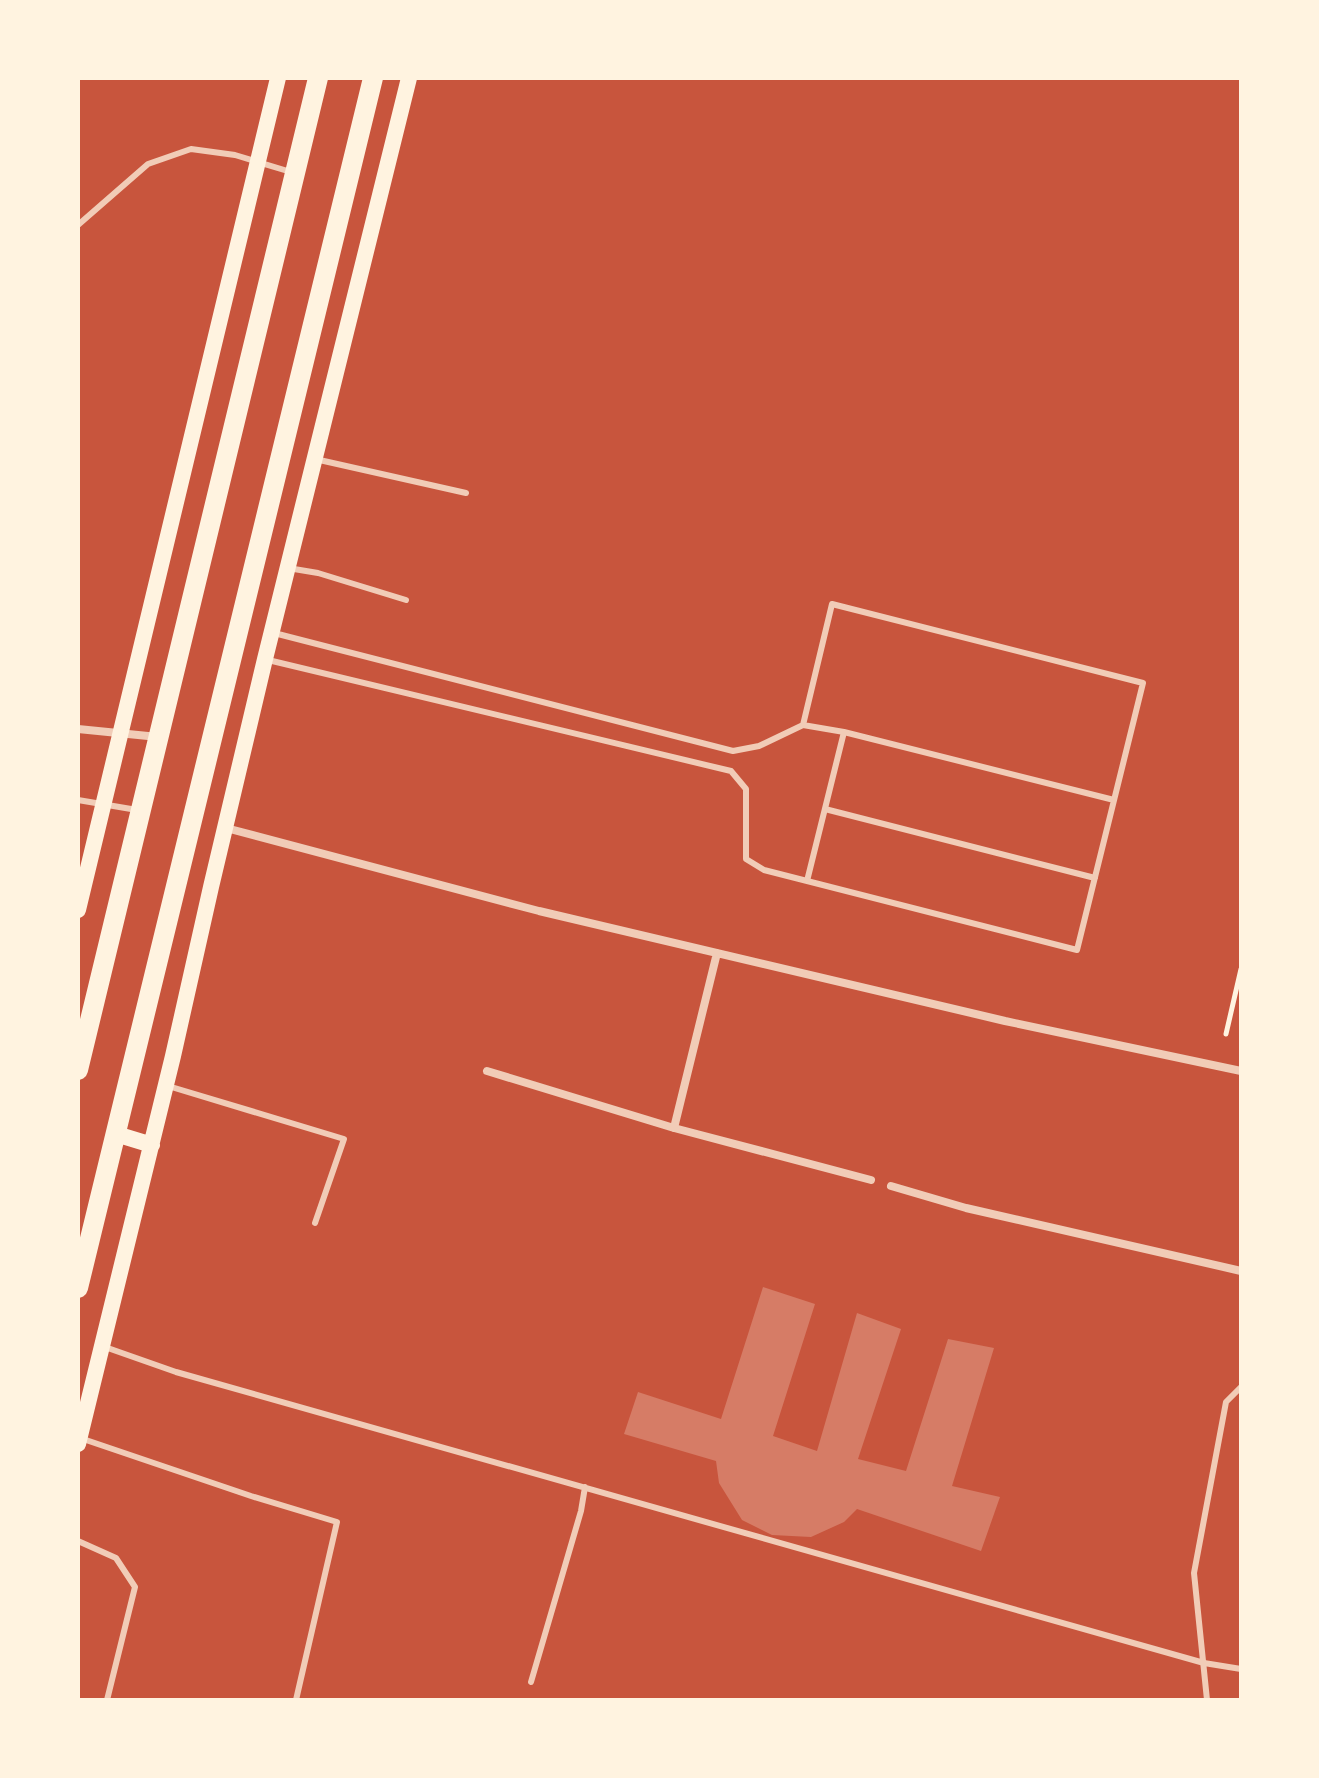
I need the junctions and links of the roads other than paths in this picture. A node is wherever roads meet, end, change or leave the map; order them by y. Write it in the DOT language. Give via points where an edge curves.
graph roads {
  1 [pos="278,78"];
  2 [pos="318,78"];
  3 [pos="373,78"];
  4 [pos="409,78"];
  5 [pos="259,163"];
  6 [pos="294,173"];
  7 [pos="78,225"];
  8 [pos="315,459"];
  9 [pos="466,493"];
  10 [pos="288,568"];
  11 [pos="406,600"];
  12 [pos="272,633"];
  13 [pos="265,659"];
  14 [pos="803,725"];
  15 [pos="78,729"];
  16 [pos="120,732"];
  17 [pos="844,732"];
  18 [pos="159,737"];
  19 [pos="78,800"];
  20 [pos="1114,800"];
  21 [pos="103,805"];
  22 [pos="825,809"];
  23 [pos="142,810"];
  24 [pos="226,828"];
  25 [pos="1095,878"];
  26 [pos="807,881"];
  27 [pos="78,910"];
  28 [pos="717,953"];
  29 [pos="78,1070"];
  30 [pos="487,1071"];
  31 [pos="1241,1071"];
  32 [pos="166,1085"];
  33 [pos="674,1128"];
  34 [pos="116,1134"];
  35 [pos="152,1145"];
  36 [pos="871,1180"];
  37 [pos="891,1186"];
  38 [pos="315,1223"];
  39 [pos="1241,1271"];
  40 [pos="78,1288"];
  41 [pos="102,1346"];
  42 [pos="1241,1387"];
  43 [pos="79,1441"];
  44 [pos="585,1487"];
  45 [pos="78,1541"];
  46 [pos="1204,1663"];
  47 [pos="1241,1669"];
  48 [pos="531,1682"];
  49 [pos="107,1700"];
  50 [pos="296,1700"];
  51 [pos="1207,1700"];
  1 -- 5 [label="main road"];
  2 -- 6 [label="main road"];
  3 -- 34 [label="main road"];
  4 -- 8 [label="main road"];
  5 -- 6 [label="lane"];
  5 -- 7 [label="lane" via="191,149 148,164"];
  5 -- 16 [label="main road"];
  6 -- 18 [label="main road"];
  8 -- 9 [label="lane"];
  8 -- 10 [label="main road"];
  10 -- 11 [label="lane"];
  10 -- 12 [label="main road"];
  12 -- 13 [label="main road"];
  12 -- 14 [label="lane" via="733,751 759,746"];
  13 -- 24 [label="main road"];
  13 -- 26 [label="lane" via="731,771 746,789 746,859 764,870"];
  14 -- 17 [label="lane"];
  14 -- 20 [label="lane" via="832,604 1143,683"];
  15 -- 16 [label="street"];
  16 -- 18 [label="street"];
  16 -- 21 [label="main road"];
  17 -- 20 [label="lane"];
  17 -- 22 [label="lane"];
  18 -- 23 [label="main road"];
  19 -- 21 [label="lane"];
  20 -- 25 [label="lane"];
  21 -- 23 [label="lane"];
  21 -- 27 [label="main road"];
  22 -- 25 [label="lane"];
  22 -- 26 [label="lane"];
  23 -- 29 [label="main road"];
  24 -- 28 [label="street"];
  24 -- 32 [label="main road"];
  25 -- 26 [label="lane" via="1077,950"];
  28 -- 31 [label="street"];
  28 -- 33 [label="street"];
  30 -- 33 [label="street"];
  32 -- 35 [label="main road"];
  32 -- 38 [label="lane" via="344,1139"];
  33 -- 36 [label="street"];
  34 -- 35 [label="main road"];
  34 -- 40 [label="main road"];
  35 -- 41 [label="main road"];
  37 -- 39 [label="street"];
  41 -- 43 [label="main road"];
  41 -- 44 [label="lane" via="176,1372"];
  42 -- 46 [label="lane" via="1226,1402 1194,1573"];
  43 -- 50 [label="lane" via="337,1522"];
  44 -- 46 [label="lane"];
  44 -- 48 [label="lane"];
  45 -- 49 [label="lane" via="116,1558 135,1587"];
  46 -- 47 [label="lane"];
  46 -- 51 [label="lane"];
}
